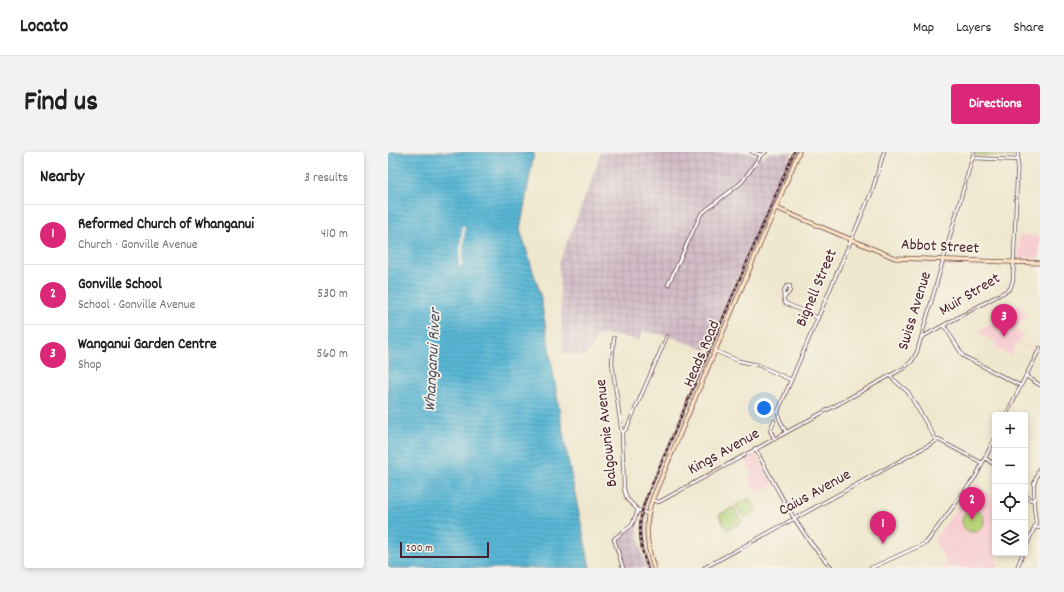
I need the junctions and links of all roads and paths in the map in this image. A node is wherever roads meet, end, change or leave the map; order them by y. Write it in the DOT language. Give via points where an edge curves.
graph roads {
  1 [pos="752,152"];
  2 [pos="766,152"];
  3 [pos="799,152"];
  4 [pos="884,152"];
  5 [pos="974,152"];
  6 [pos="1018,152"];
  7 [pos="761,155"];
  8 [pos="972,158"];
  9 [pos="1018,160"];
  10 [pos="776,208"];
  11 [pos="851,240"];
  12 [pos="943,260"];
  13 [pos="1014,262"];
  14 [pos="1040,263"];
  15 [pos="668,285"];
  16 [pos="784,298"];
  17 [pos="818,318"];
  18 [pos="944,325"];
  19 [pos="667,336"];
  20 [pos="921,337"];
  21 [pos="614,338"];
  22 [pos="1040,348"];
  23 [pos="716,352"];
  24 [pos="912,361"];
  25 [pos="890,375"];
  26 [pos="1026,376"];
  27 [pos="791,380"];
  28 [pos="1040,385"];
  29 [pos="1021,386"];
  30 [pos="1008,412"];
  31 [pos="774,421"];
  32 [pos="786,432"];
  33 [pos="622,434"];
  34 [pos="774,438"];
  35 [pos="938,440"];
  36 [pos="992,444"];
  37 [pos="755,448"];
  38 [pos="985,458"];
  39 [pos="982,463"];
  40 [pos="992,463"];
  41 [pos="1040,467"];
  42 [pos="1028,498"];
  43 [pos="652,500"];
  44 [pos="1033,500"];
  45 [pos="638,510"];
  46 [pos="648,514"];
  47 [pos="794,518"];
  48 [pos="1035,526"];
  49 [pos="1040,528"];
  50 [pos="1028,542"];
  51 [pos="1022,556"];
  52 [pos="623,568"];
  53 [pos="654,568"];
  54 [pos="704,568"];
  55 [pos="832,568"];
  56 [pos="871,568"];
  57 [pos="1017,568"];
  1 -- 7 [label="street"];
  2 -- 7 [label="street"];
  3 -- 10 [label="main road, Heads Road"];
  4 -- 11 [label="street, Bignell Street" via="872,191"];
  5 -- 8 [label="street, Swiss Avenue"];
  6 -- 9 [label="street"];
  7 -- 15 [label="street" via="742,182 701,214"];
  8 -- 9 [label="street"];
  8 -- 12 [label="street, Swiss Avenue"];
  9 -- 13 [label="street"];
  10 -- 11 [label="main road, Abbot Street"];
  10 -- 23 [label="main road, Heads Road"];
  11 -- 12 [label="main road, Abbot Street" via="895,258"];
  11 -- 17 [label="street, Bignell Street"];
  12 -- 13 [label="main road, Abbot Street"];
  12 -- 20 [label="street, Swiss Avenue"];
  13 -- 14 [label="main road, Abbot Street"];
  13 -- 18 [label="street, Muir Street" via="1010,289"];
  16 -- 17 [label="street" via="787,305"];
  17 -- 27 [label="street, Bignell Street"];
  18 -- 20 [label="street, Muir Street"];
  18 -- 29 [label="street" via="963,356"];
  19 -- 33 [label="street" via="627,428"];
  20 -- 24 [label="street, Swiss Avenue"];
  21 -- 33 [label="street, Balgownie Avenue" via="612,363"];
  22 -- 26 [label="street"];
  23 -- 27 [label="street" via="758,365"];
  23 -- 43 [label="main road, Heads Road"];
  24 -- 25 [label="street, Kings Avenue"];
  25 -- 32 [label="street, Kings Avenue"];
  25 -- 35 [label="street" via="908,392"];
  26 -- 28 [label="street"];
  26 -- 29 [label="street"];
  27 -- 32 [label="street, Bignell Street" via="778,411"];
  29 -- 30 [label="street"];
  31 -- 34 [label="street" via="770,430"];
  32 -- 34 [label="street, Kings Avenue"];
  33 -- 45 [label="street, Balgownie Avenue" via="625,493 627,499"];
  34 -- 37 [label="street, Kings Avenue"];
  35 -- 39 [label="street"];
  35 -- 47 [label="street, Caius Avenue"];
  36 -- 38 [label="street"];
  37 -- 43 [label="street, Kings Avenue" via="659,502"];
  37 -- 47 [label="street"];
  38 -- 39 [label="street"];
  38 -- 40 [label="street"];
  39 -- 56 [label="street" via="974,478 926,543"];
  41 -- 44 [label="street" via="1035,479"];
  42 -- 44 [label="street"];
  43 -- 46 [label="main road, Heads Road"];
  44 -- 48 [label="street"];
  45 -- 46 [label="street, Balgownie Avenue"];
  45 -- 52 [label="street" via="632,524 615,537 614,543"];
  46 -- 53 [label="main road, Heads Road" via="647,539"];
  47 -- 54 [label="street, Caius Avenue"];
  47 -- 55 [label="street" via="815,550"];
  48 -- 49 [label="street"];
  48 -- 50 [label="street"];
  51 -- 57 [label="street"];
}
